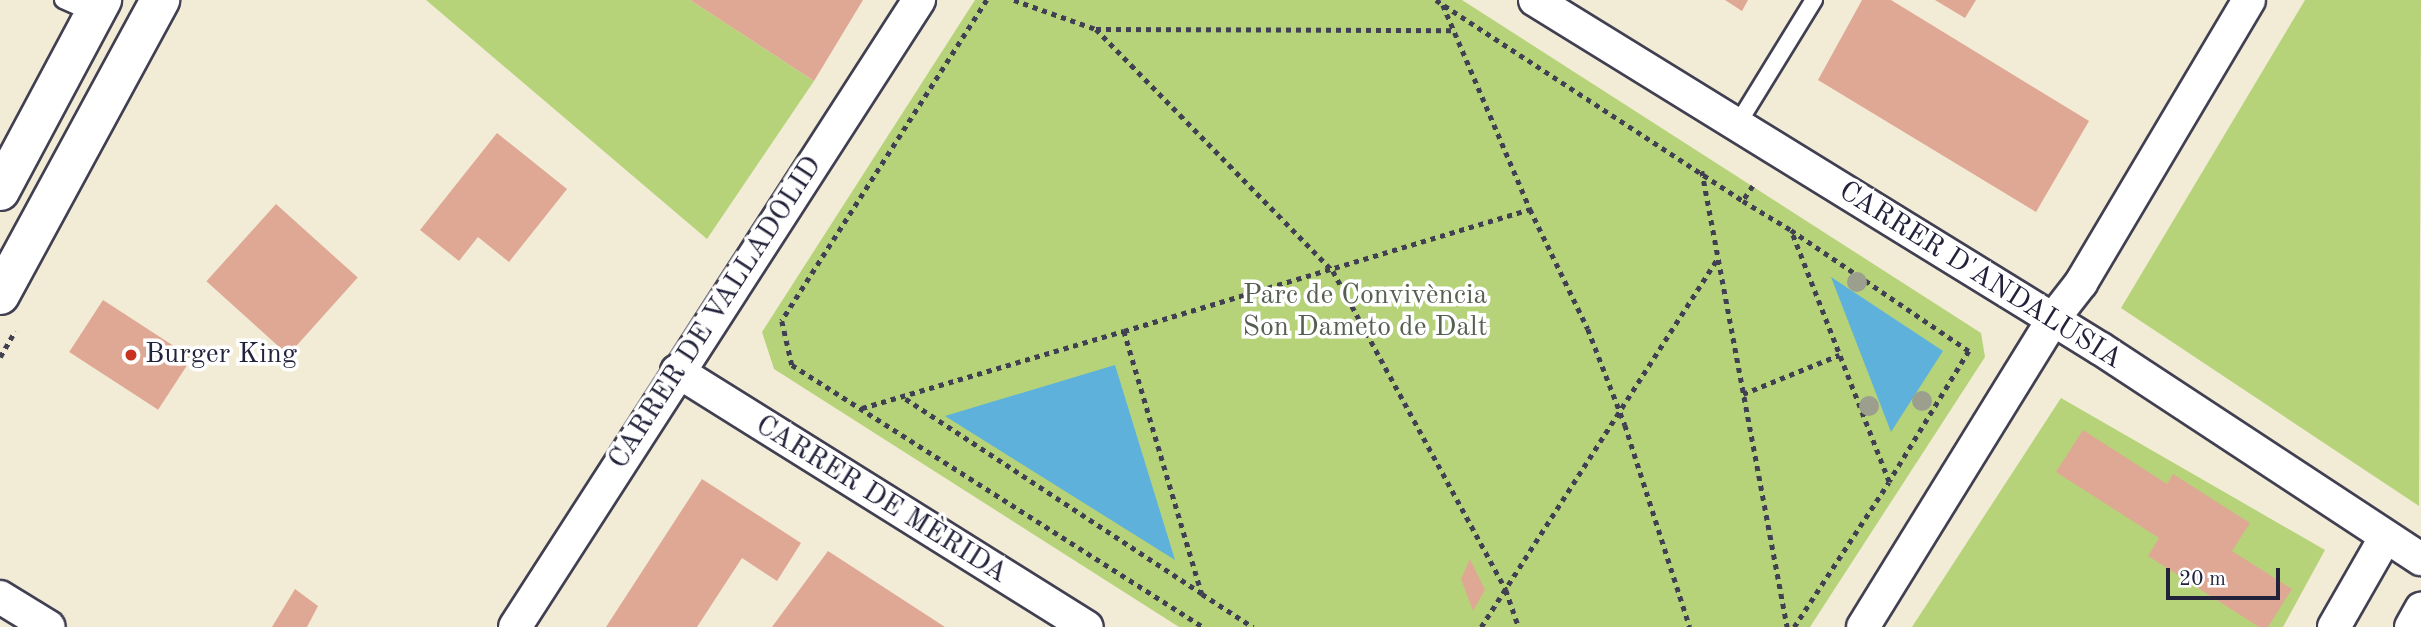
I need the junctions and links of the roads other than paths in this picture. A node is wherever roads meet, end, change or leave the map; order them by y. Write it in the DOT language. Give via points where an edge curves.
graph roads {
  1 [pos="160,0"];
  2 [pos="919,0"];
  3 [pos="1535,0"];
  4 [pos="1814,0"];
  5 [pos="2249,0"];
  6 [pos="94,4"];
  7 [pos="1737,125"];
  8 [pos="0,191"];
  9 [pos="0,295"];
  10 [pos="2053,319"];
  11 [pos="677,371"];
  12 [pos="2385,538"];
  13 [pos="2421,559"];
  14 [pos="0,597"];
  15 [pos="2421,609"];
  16 [pos="49,627"];
  17 [pos="515,627"];
  18 [pos="1086,627"];
  19 [pos="1863,627"];
  20 [pos="2334,627"];
  21 [pos="2411,627"];
  1 -- 9 [label="street"];
  2 -- 11 [label="street, CARRER DE VALLADOLID"];
  3 -- 7 [label="street, CARRER D'ANDALUSIA"];
  4 -- 7 [label="lane"];
  5 -- 10 [label="street" via="2081,283"];
  6 -- 8 [label="street"];
  7 -- 10 [label="street, CARRER D'ANDALUSIA"];
  10 -- 12 [label="street, CARRER D'ANDALUSIA"];
  10 -- 19 [label="street"];
  11 -- 17 [label="street, CARRER DE VALLADOLID"];
  11 -- 18 [label="street, CARRER DE MÈRIDA"];
  12 -- 13 [label="street, CARRER D'ANDALUSIA"];
  12 -- 20 [label="street"];
  14 -- 16 [label="street"];
  15 -- 21 [label="street"];
}
